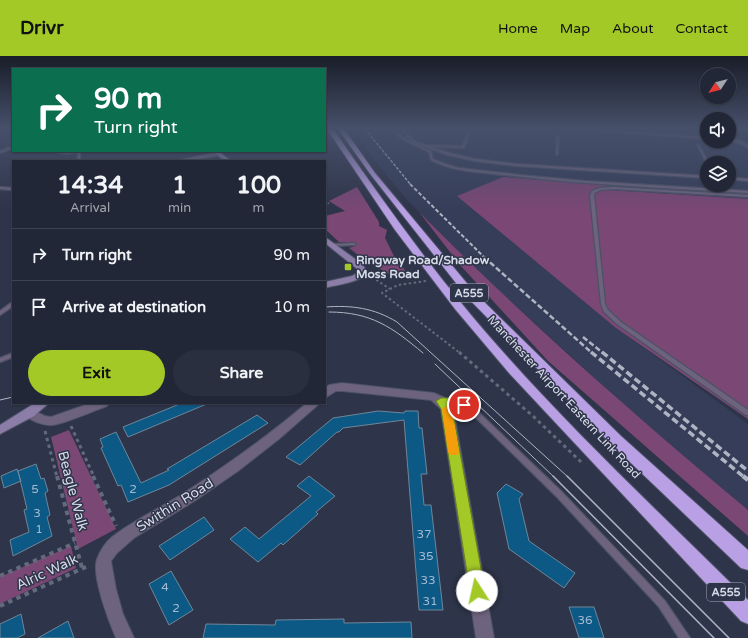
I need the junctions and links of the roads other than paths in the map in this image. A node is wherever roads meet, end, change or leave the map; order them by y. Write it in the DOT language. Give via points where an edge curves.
graph roads {
  1 [pos="200,156"];
  2 [pos="349,156"];
  3 [pos="360,156"];
  4 [pos="431,156"];
  5 [pos="461,156"];
  6 [pos="184,160"];
  7 [pos="700,177"];
  8 [pos="736,179"];
  9 [pos="748,180"];
  10 [pos="0,188"];
  11 [pos="12,189"];
  12 [pos="748,192"];
  13 [pos="748,196"];
  14 [pos="326,240"];
  15 [pos="354,244"];
  16 [pos="333,245"];
  17 [pos="326,285"];
  18 [pos="12,305"];
  19 [pos="0,313"];
  20 [pos="12,355"];
  21 [pos="0,360"];
  22 [pos="326,393"];
  23 [pos="441,401"];
  24 [pos="42,404"];
  25 [pos="100,404"];
  26 [pos="313,404"];
  27 [pos="30,413"];
  28 [pos="748,414"];
  29 [pos="0,430"];
  30 [pos="748,562"];
  31 [pos="748,614"];
  32 [pos="124,638"];
  33 [pos="486,638"];
  34 [pos="685,638"];
  1 -- 6 [label="street"];
  2 -- 31 [label="highway, Manchester Airport Eastern Link Road / A555" via="398,228 459,307 587,449"];
  3 -- 30 [label="highway, Manchester Airport Eastern Link Road / A555" via="471,295 616,440"];
  4 -- 12 [label="lane" via="435,162 449,167 557,179"];
  5 -- 7 [label="lane" via="506,164"];
  8 -- 9 [label="lane"];
  10 -- 11 [label="lane"];
  13 -- 28 [label="lane" via="613,188 599,189 592,194 603,304 606,311 619,324"];
  14 -- 16 [label="street"];
  15 -- 16 [label="lane"];
  16 -- 17 [label="street" via="364,273"];
  18 -- 19 [label="lane"];
  20 -- 21 [label="lane"];
  22 -- 23 [label="street" via="333,388 342,387 434,397"];
  23 -- 33 [label="street" via="447,408"];
  23 -- 34 [label="lane" via="456,401 472,409 559,494 656,599"];
  24 -- 27 [label="street"];
  25 -- 27 [label="street" via="52,421 43,420"];
  26 -- 32 [label="street, Swithin Road" via="193,496 122,538 112,548 104,560 110,605"];
  27 -- 29 [label="street"];
}
